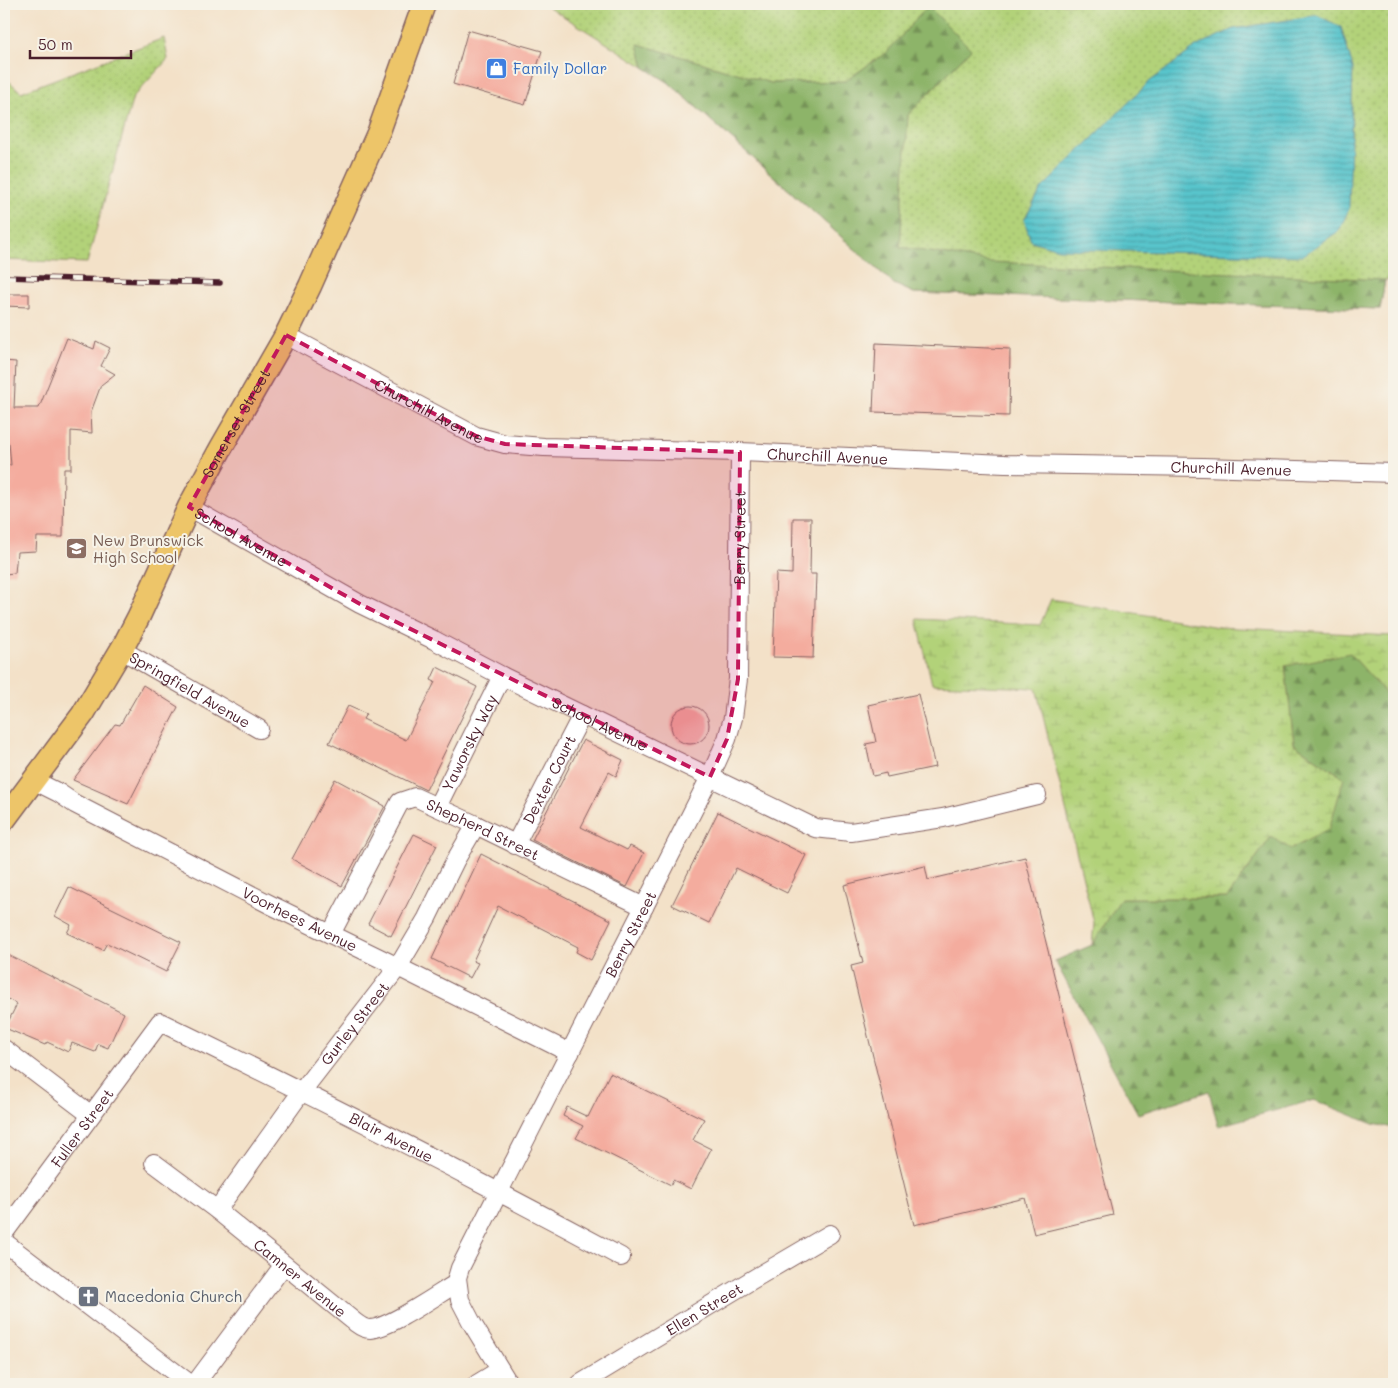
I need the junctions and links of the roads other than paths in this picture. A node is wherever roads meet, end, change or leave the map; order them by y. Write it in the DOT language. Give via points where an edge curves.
graph roads {
  1 [pos="424,4"];
  2 [pos="286,335"];
  3 [pos="740,452"];
  4 [pos="1394,473"];
  5 [pos="189,507"];
  6 [pos="123,646"];
  7 [pos="502,676"];
  8 [pos="582,714"];
  9 [pos="259,729"];
  10 [pos="710,777"];
  11 [pos="32,780"];
  12 [pos="1037,795"];
  13 [pos="437,807"];
  14 [pos="4,820"];
  15 [pos="476,824"];
  16 [pos="515,845"];
  17 [pos="644,907"];
  18 [pos="331,934"];
  19 [pos="398,967"];
  20 [pos="160,1022"];
  21 [pos="4,1049"];
  22 [pos="570,1053"];
  23 [pos="302,1091"];
  24 [pos="91,1115"];
  25 [pos="154,1163"];
  26 [pos="499,1191"];
  27 [pos="217,1210"];
  28 [pos="4,1232"];
  29 [pos="830,1234"];
  30 [pos="4,1242"];
  31 [pos="621,1256"];
  32 [pos="283,1266"];
  33 [pos="457,1283"];
  34 [pos="505,1377"];
  35 [pos="190,1384"];
  36 [pos="195,1384"];
  37 [pos="477,1384"];
  38 [pos="580,1384"];
  1 -- 2 [label="main road, Somerset Street" via="379,132"];
  2 -- 3 [label="street, Churchill Avenue" via="471,433 505,444 544,448"];
  2 -- 5 [label="main road, Somerset Street"];
  3 -- 4 [label="street, Churchill Avenue" via="1005,464"];
  3 -- 10 [label="street, Berry Street" via="738,679 727,739"];
  5 -- 6 [label="main road, Somerset Street"];
  5 -- 7 [label="street, School Avenue" via="360,604"];
  6 -- 9 [label="street, Springfield Avenue" via="126,653"];
  6 -- 11 [label="main road, Somerset Street" via="83,714"];
  7 -- 8 [label="street, School Avenue"];
  7 -- 13 [label="street, Yaworsky Way"];
  8 -- 10 [label="street, School Avenue"];
  8 -- 16 [label="street, Dexter Court"];
  10 -- 12 [label="street, School Avenue" via="815,828 851,832 943,818"];
  10 -- 17 [label="street, Berry Street"];
  11 -- 14 [label="main road, Somerset Street"];
  11 -- 18 [label="street, Voorhees Avenue"];
  13 -- 15 [label="street, Shepherd Street"];
  13 -- 18 [label="street, Shepherd Street" via="414,798 400,802"];
  15 -- 16 [label="street, Shepherd Street"];
  15 -- 19 [label="street, Gurley Street"];
  16 -- 17 [label="street, Shepherd Street"];
  17 -- 22 [label="street, Berry Street"];
  18 -- 19 [label="street, Voorhees Avenue"];
  19 -- 22 [label="street, Voorhees Avenue"];
  19 -- 23 [label="street, Gurley Street"];
  20 -- 23 [label="street, Blair Avenue"];
  20 -- 24 [label="street, Fuller Street"];
  21 -- 24 [label="street"];
  22 -- 26 [label="street, Berry Street"];
  23 -- 26 [label="street, Blair Avenue"];
  23 -- 27 [label="street, Gurley Street"];
  24 -- 28 [label="street, Fuller Street"];
  25 -- 27 [label="street, Camner Avenue"];
  26 -- 31 [label="street, Blair Avenue"];
  26 -- 33 [label="street, Berry Street" via="460,1268"];
  27 -- 32 [label="street, Camner Avenue"];
  29 -- 38 [label="street, Ellen Street"];
  30 -- 35 [label="street"];
  32 -- 33 [label="street, Camner Avenue" via="366,1329 392,1322"];
  32 -- 36 [label="street"];
  33 -- 34 [label="street" via="460,1300"];
  34 -- 37 [label="street"];
}
